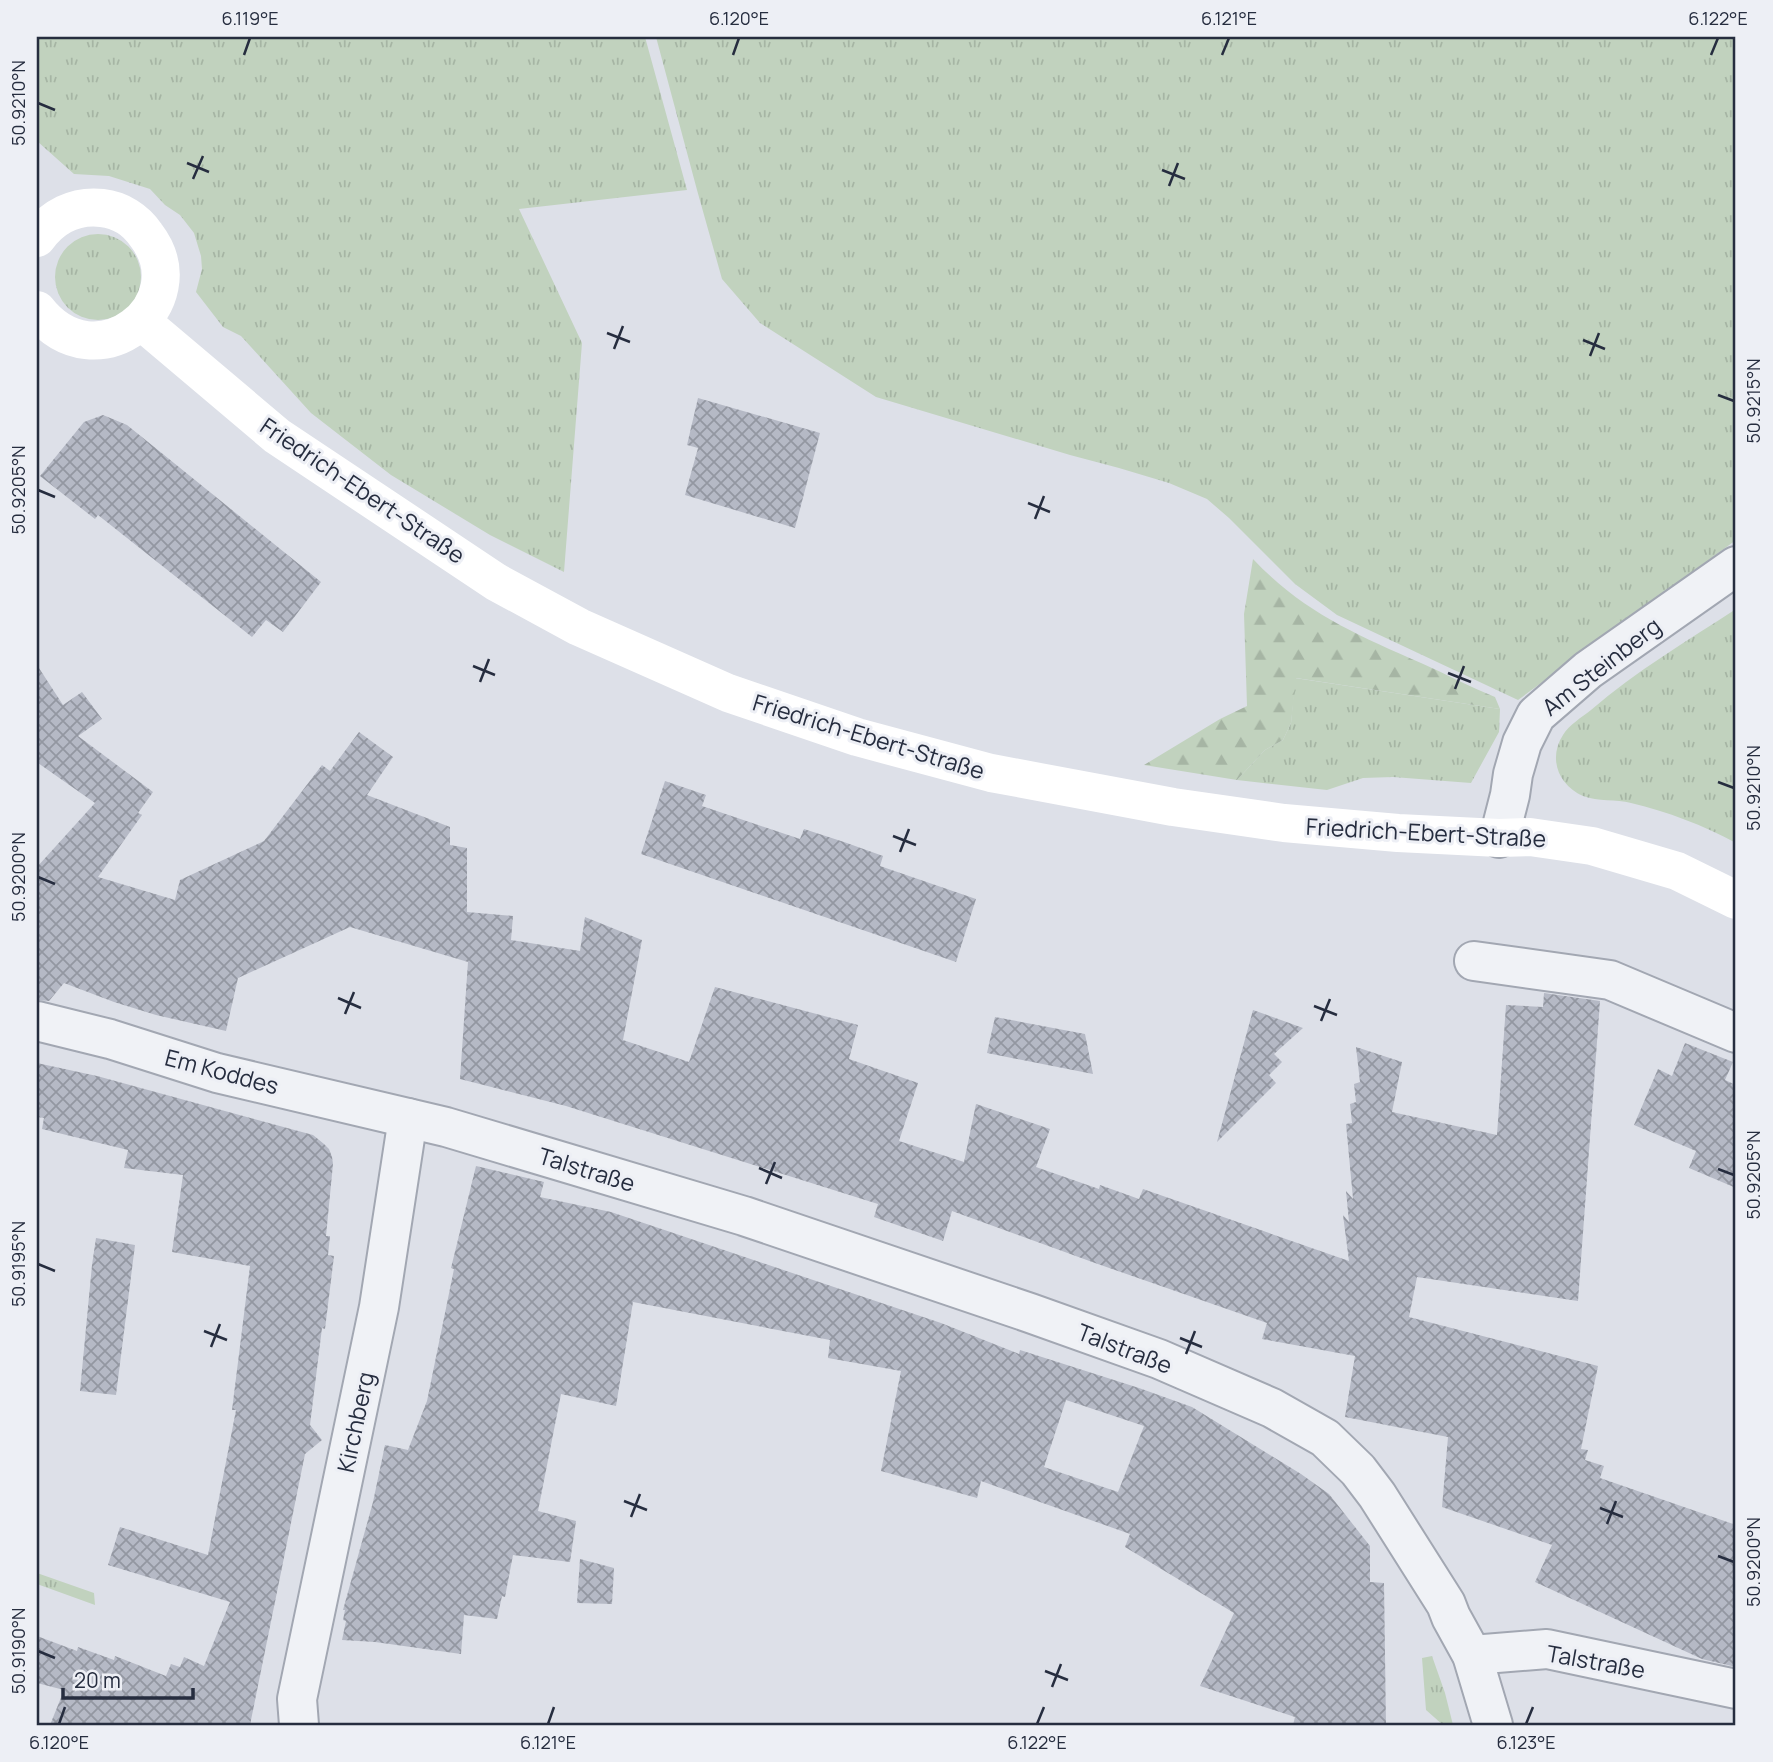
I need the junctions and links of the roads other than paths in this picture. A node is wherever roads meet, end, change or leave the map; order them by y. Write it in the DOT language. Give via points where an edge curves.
graph roads {
  1 [pos="40,228"];
  2 [pos="40,321"];
  3 [pos="141,321"];
  4 [pos="1736,566"];
  5 [pos="1499,838"];
  6 [pos="1736,900"];
  7 [pos="1475,961"];
  8 [pos="37,1021"];
  9 [pos="1736,1033"];
  10 [pos="408,1118"];
  11 [pos="1472,1655"];
  12 [pos="1736,1689"];
  13 [pos="299,1725"];
  14 [pos="1493,1725"];
  1 -- 3 [label="main road" via="68,213 93,207 118,213 141,227 155,248 160,274 155,300"];
  2 -- 3 [label="main road" via="68,336 93,341 119,336"];
  3 -- 5 [label="main road, Friedrich-Ebert-Straße" via="277,436 496,582 579,627 728,693 857,737 1004,776 1284,823"];
  4 -- 5 [label="street, Am Steinberg" via="1588,670 1536,715 1522,743"];
  5 -- 6 [label="main road, Friedrich-Ebert-Straße" via="1530,837 1592,846 1677,871"];
  7 -- 9 [label="street" via="1610,980"];
  8 -- 10 [label="street, Em Koddes" via="217,1073"];
  10 -- 11 [label="street, Talstraße" via="808,1237 1159,1359 1272,1408 1325,1438 1358,1470 1446,1605"];
  10 -- 13 [label="street, Kirchberg" via="379,1307 297,1699"];
  11 -- 12 [label="street, Talstraße" via="1547,1649"];
  11 -- 14 [label="street"];
}
